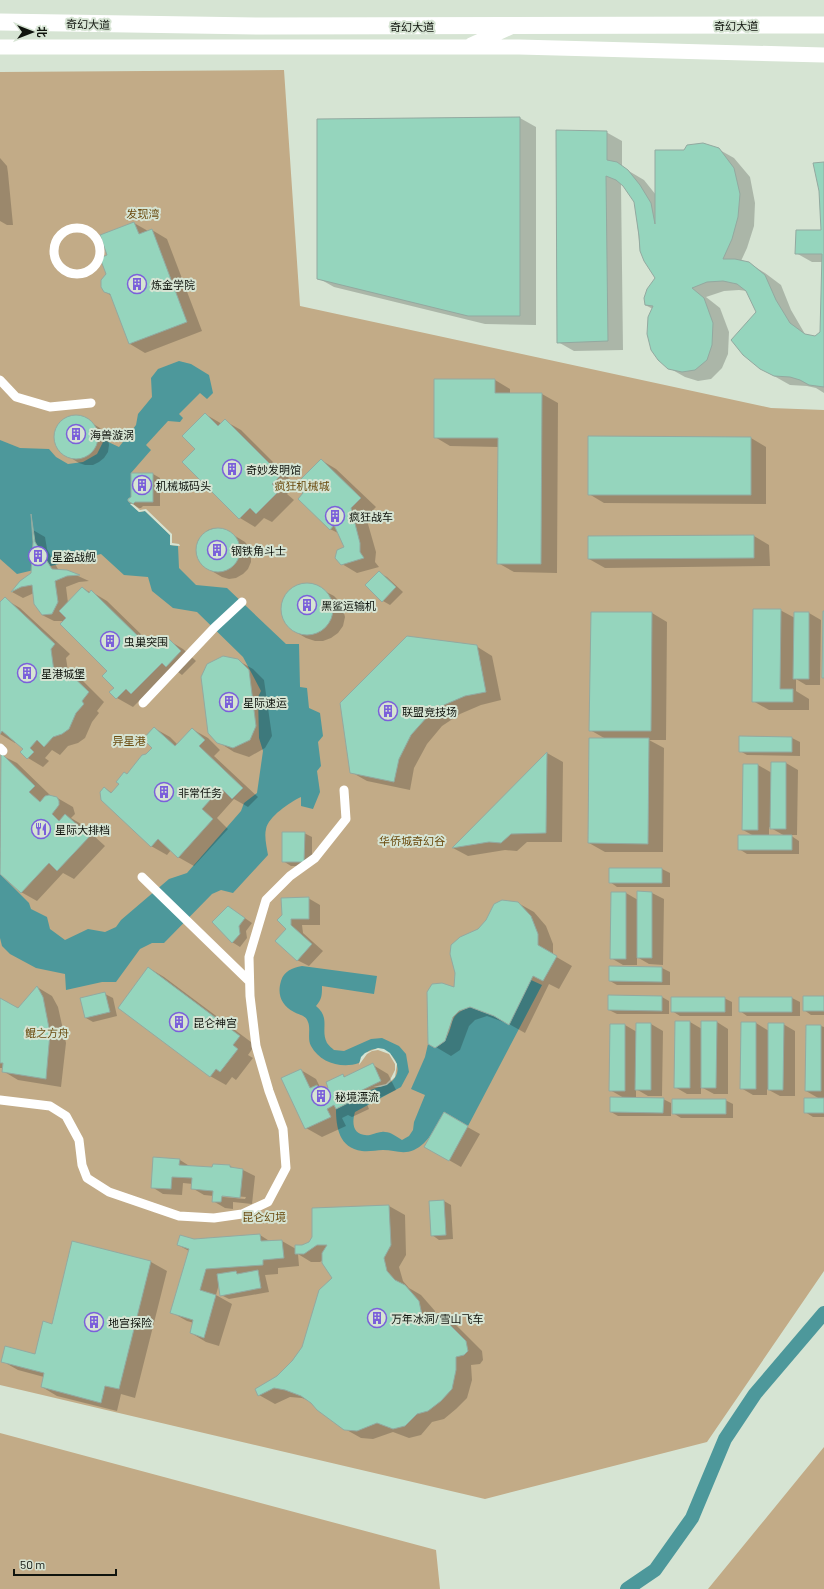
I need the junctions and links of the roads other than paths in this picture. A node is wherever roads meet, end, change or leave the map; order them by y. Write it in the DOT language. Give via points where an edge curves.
graph roads {
  1 [pos="0,22"];
  2 [pos="515,25"];
  3 [pos="824,25"];
  4 [pos="236,26"];
  5 [pos="284,46"];
  6 [pos="0,47"];
  7 [pos="467,47"];
  8 [pos="824,55"];
  9 [pos="63,269"];
  10 [pos="0,380"];
  11 [pos="91,403"];
  12 [pos="242,602"];
  13 [pos="143,703"];
  14 [pos="344,790"];
  15 [pos="142,876"];
  16 [pos="249,981"];
  17 [pos="0,1100"];
  1 -- 4 [label="main road, 奇幻大道"];
  2 -- 3 [label="main road, 奇幻大道"];
  2 -- 4 [label="main road, 奇幻大道"];
  2 -- 7 [label="street"];
  4 -- 5 [label="street"];
  5 -- 6 [label="street"];
  5 -- 7 [label="street"];
  7 -- 8 [label="street"];
  9 -- 9 [label="street" via="54,256 56,240 74,227 89,231 99,242 101,250 96,265 84,273 77,274"];
  10 -- 11 [label="street" via="16,397 50,407"];
  12 -- 13 [label="street"];
  14 -- 16 [label="street" via="346,819 315,858 290,876 266,900 249,957"];
  15 -- 16 [label="street"];
  16 -- 17 [label="street" via="256,1046 283,1129 286,1168 268,1202 242,1214 214,1218 179,1216 108,1192 87,1178 82,1165 79,1140 66,1116 50,1106"];
}
